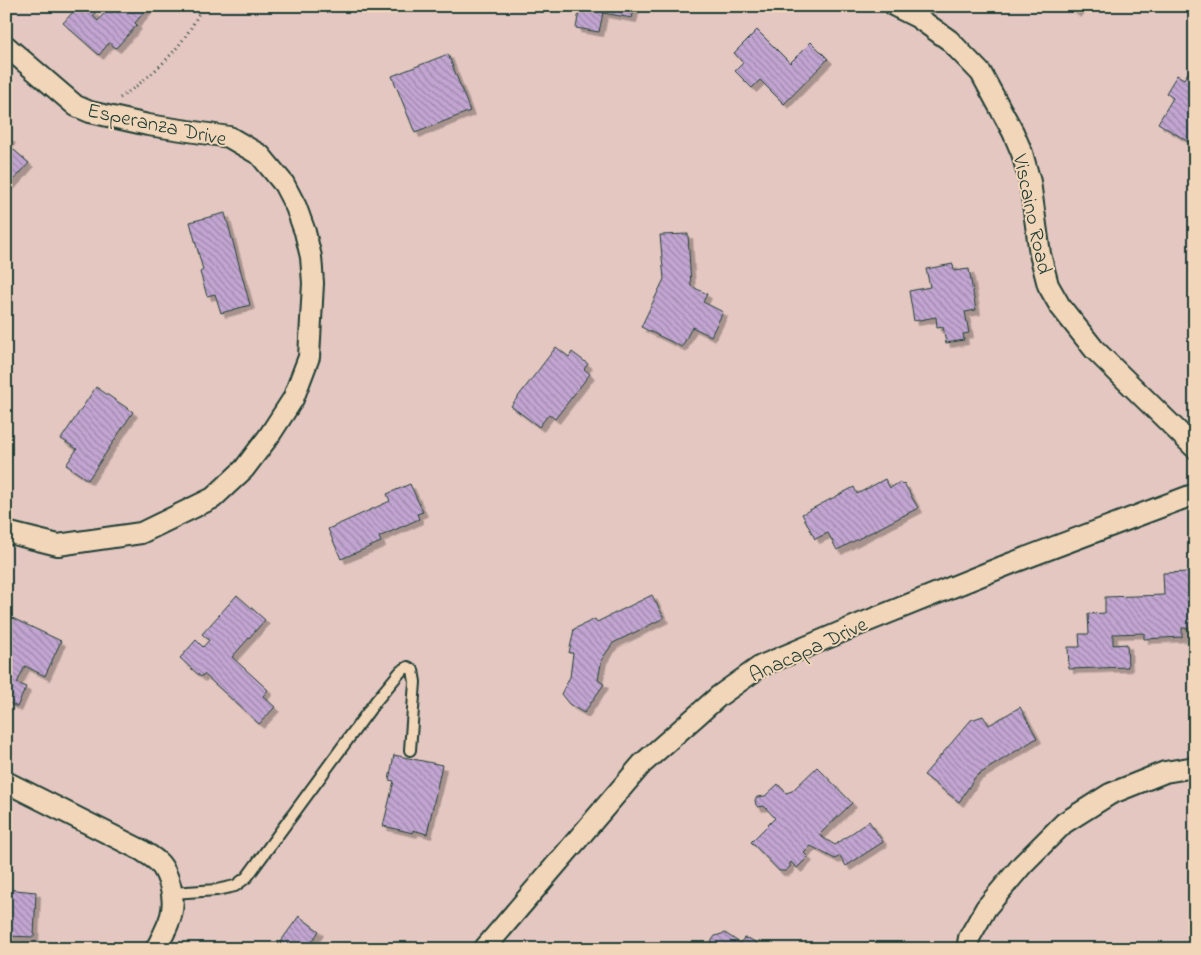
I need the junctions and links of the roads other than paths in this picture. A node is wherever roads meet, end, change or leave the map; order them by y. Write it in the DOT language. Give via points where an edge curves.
graph roads {
  1 [pos="895,6"];
  2 [pos="6,46"];
  3 [pos="1195,448"];
  4 [pos="1195,494"];
  5 [pos="6,532"];
  6 [pos="410,750"];
  7 [pos="1195,767"];
  8 [pos="6,782"];
  9 [pos="172,893"];
  10 [pos="156,949"];
  11 [pos="484,949"];
  12 [pos="967,949"];
  1 -- 3 [label="street, Viscaino Road" via="950,40 981,74 1022,153 1030,182 1040,254 1048,285 1060,306 1094,348"];
  2 -- 5 [label="street, Esperanza Drive" via="76,106 148,125 228,137 260,155 284,184 296,207 311,256 313,283 309,357 292,399 244,469 213,498 141,533 58,546"];
  4 -- 11 [label="street, Anacapa Drive" via="1012,563 761,666 719,696 642,764"];
  6 -- 9 [label="lane" via="415,682 414,670 408,667 401,670 376,701 247,876 234,886 217,890"];
  7 -- 12 [label="street" via="1165,772 1110,794 1064,823 986,908 969,938"];
  8 -- 9 [label="street" via="141,850 160,864"];
  9 -- 10 [label="street" via="171,918"];
}
